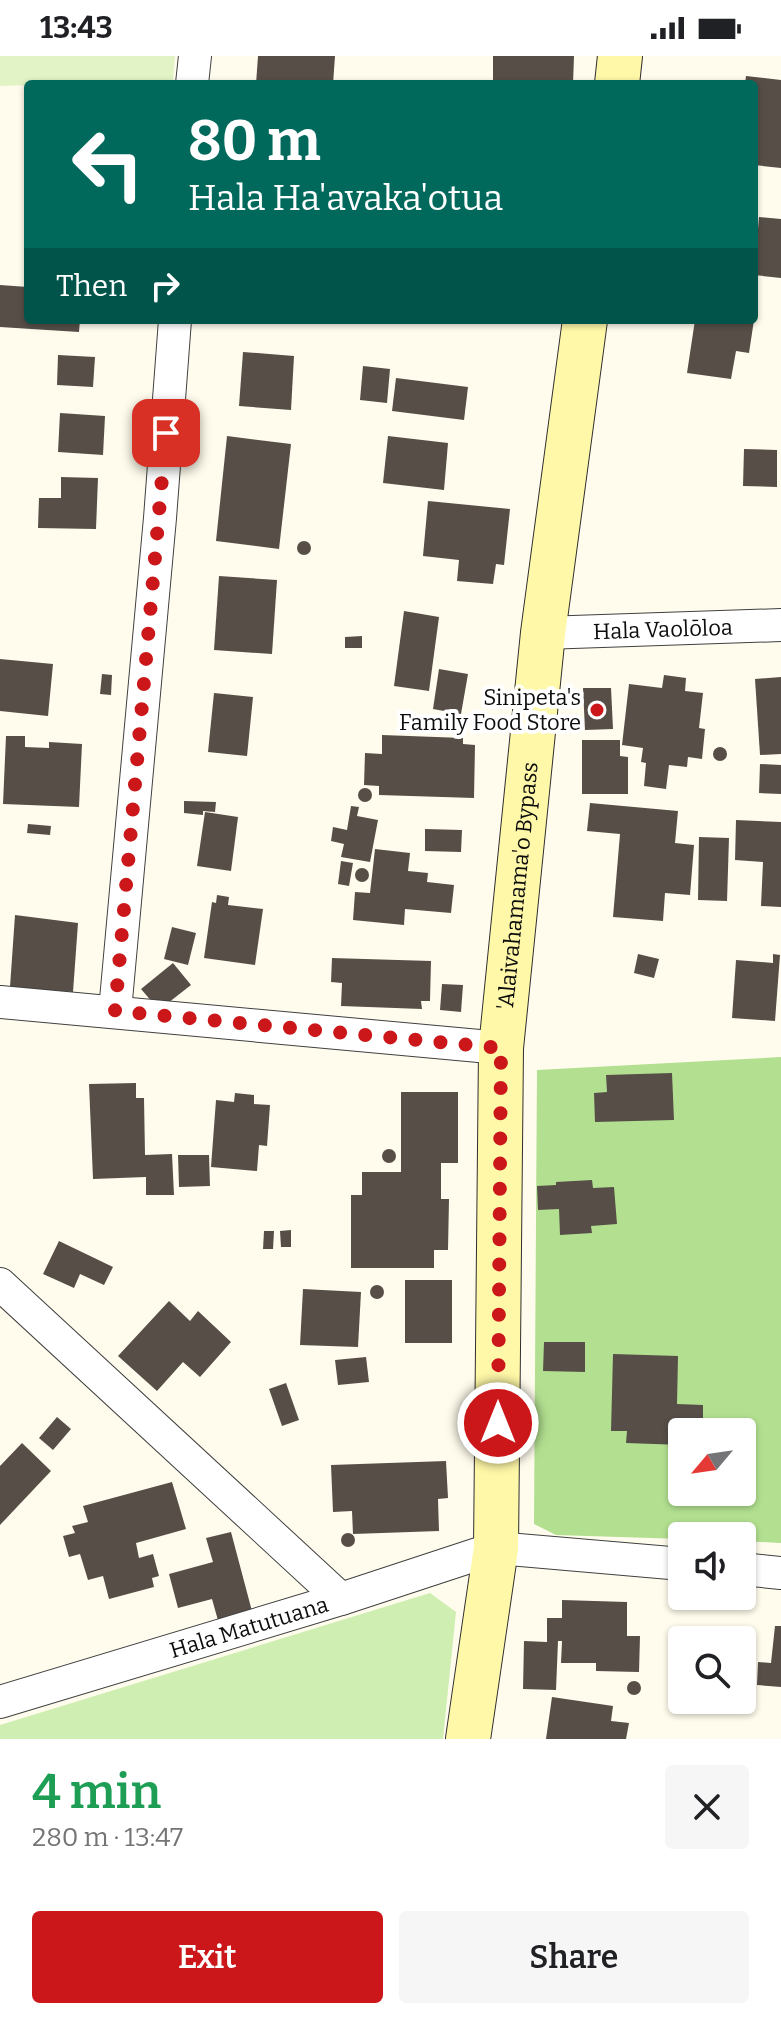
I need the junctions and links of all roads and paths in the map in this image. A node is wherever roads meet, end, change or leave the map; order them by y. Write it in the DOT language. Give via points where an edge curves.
graph roads {
  1 [pos="195,56"];
  2 [pos="620,56"];
  3 [pos="192,80"];
  4 [pos="617,80"];
  5 [pos="175,324"];
  6 [pos="584,324"];
  7 [pos="781,625"];
  8 [pos="543,633"];
  9 [pos="0,1002"];
  10 [pos="115,1011"];
  11 [pos="501,1048"];
  12 [pos="0,1284"];
  13 [pos="496,1548"];
  14 [pos="668,1563"];
  15 [pos="756,1570"];
  16 [pos="781,1573"];
  17 [pos="341,1599"];
  18 [pos="0,1702"];
  19 [pos="468,1739"];
  1 -- 3 [label="street"];
  2 -- 4 [label="main road"];
  5 -- 10 [label="street"];
  6 -- 8 [label="main road, 'Alaivahamama'o Bypass"];
  7 -- 8 [label="street, Hala Vaolōloa"];
  8 -- 11 [label="main road, 'Alaivahamama'o Bypass"];
  9 -- 10 [label="street"];
  10 -- 11 [label="street"];
  11 -- 13 [label="main road, 'Alaivahamama'o Bypass"];
  12 -- 17 [label="street"];
  13 -- 14 [label="street"];
  13 -- 17 [label="street, Hala Matutuana"];
  13 -- 19 [label="main road, 'Alaivahamama'o Bypass"];
  15 -- 16 [label="street"];
  17 -- 18 [label="street, Hala Matutuana"];
}
